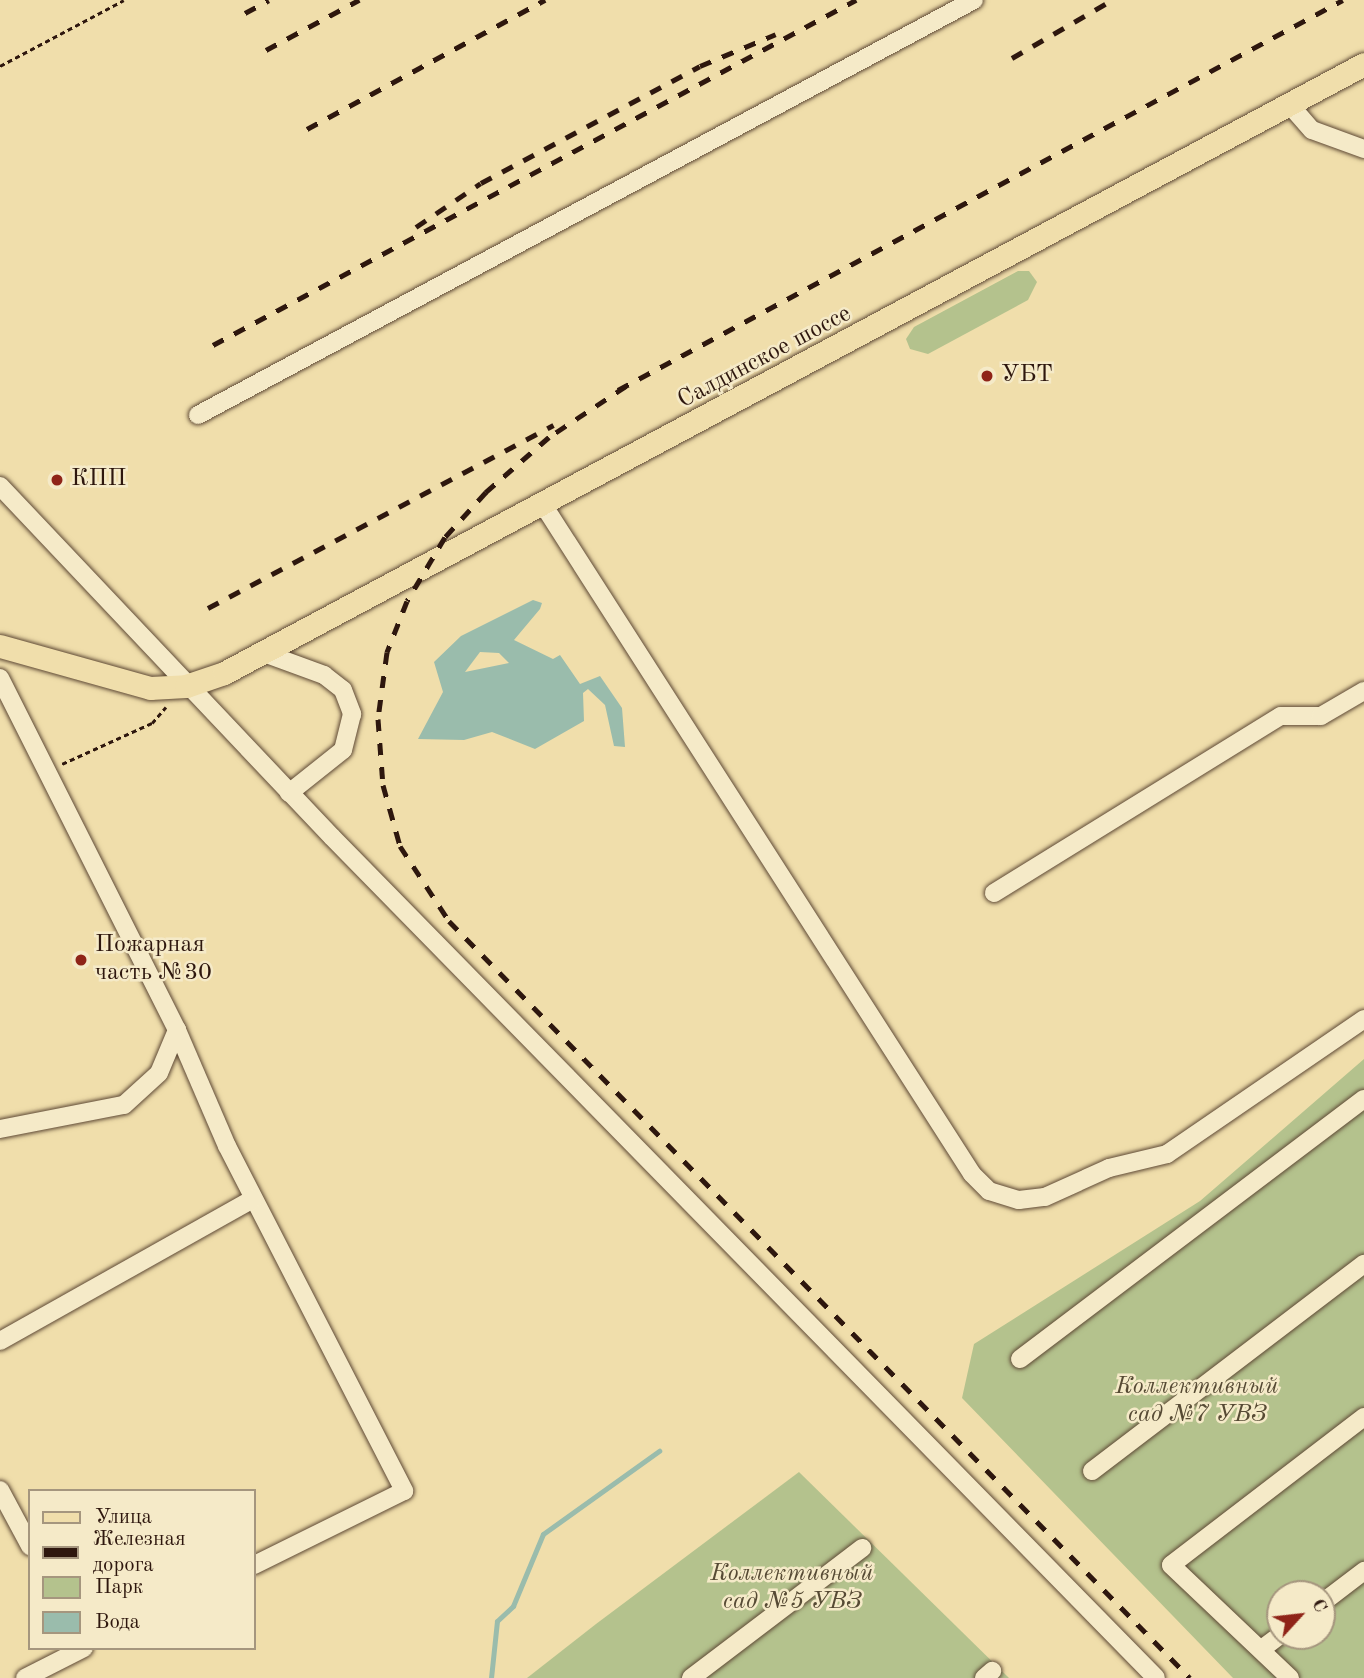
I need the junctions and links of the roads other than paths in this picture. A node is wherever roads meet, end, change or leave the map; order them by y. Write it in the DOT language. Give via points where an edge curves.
graph roads {
  1 [pos="974,0"];
  2 [pos="1364,64"];
  3 [pos="1290,105"];
  4 [pos="1364,149"];
  5 [pos="198,415"];
  6 [pos="0,486"];
  7 [pos="544,506"];
  8 [pos="0,646"];
  9 [pos="264,653"];
  10 [pos="0,678"];
  11 [pos="186,686"];
  12 [pos="1364,691"];
  13 [pos="289,793"];
  14 [pos="994,894"];
  15 [pos="1364,1019"];
  16 [pos="177,1030"];
  17 [pos="1364,1099"];
  18 [pos="0,1129"];
  19 [pos="253,1199"];
  20 [pos="1364,1264"];
  21 [pos="0,1341"];
  22 [pos="1020,1359"];
  23 [pos="1364,1416"];
  24 [pos="1092,1471"];
  25 [pos="0,1490"];
  26 [pos="28,1542"];
  27 [pos="862,1548"];
  28 [pos="256,1564"];
  29 [pos="1364,1571"];
  30 [pos="1336,1592"];
  31 [pos="1266,1646"];
  32 [pos="1263,1648"];
  33 [pos="80,1650"];
  34 [pos="25,1678"];
  35 [pos="691,1678"];
  36 [pos="1156,1678"];
  37 [pos="1290,1678"];
  1 -- 5 [label="street"];
  2 -- 3 [label="main road, Салдинское шоссе"];
  3 -- 4 [label="street" via="1312,130"];
  3 -- 7 [label="main road, Салдинское шоссе"];
  6 -- 11 [label="street"];
  7 -- 9 [label="main road, Салдинское шоссе"];
  7 -- 15 [label="street" via="964,1162 989,1191 1032,1200 1109,1168 1167,1154"];
  8 -- 11 [label="main road" via="114,682"];
  9 -- 11 [label="main road, Салдинское шоссе"];
  9 -- 13 [label="street" via="324,675 343,690 352,714 343,750"];
  10 -- 16 [label="street"];
  11 -- 13 [label="street"];
  12 -- 14 [label="street" via="1321,716 1281,716"];
  13 -- 36 [label="street"];
  16 -- 18 [label="street" via="159,1073 124,1105"];
  16 -- 19 [label="street"];
  17 -- 22 [label="street"];
  19 -- 21 [label="street"];
  19 -- 28 [label="street" via="404,1491"];
  20 -- 24 [label="street"];
  23 -- 32 [label="street" via="1171,1565"];
  25 -- 26 [label="street"];
  27 -- 35 [label="street"];
  29 -- 30 [label="street"];
  31 -- 32 [label="street"];
  32 -- 37 [label="street"];
  33 -- 34 [label="street"];
}
